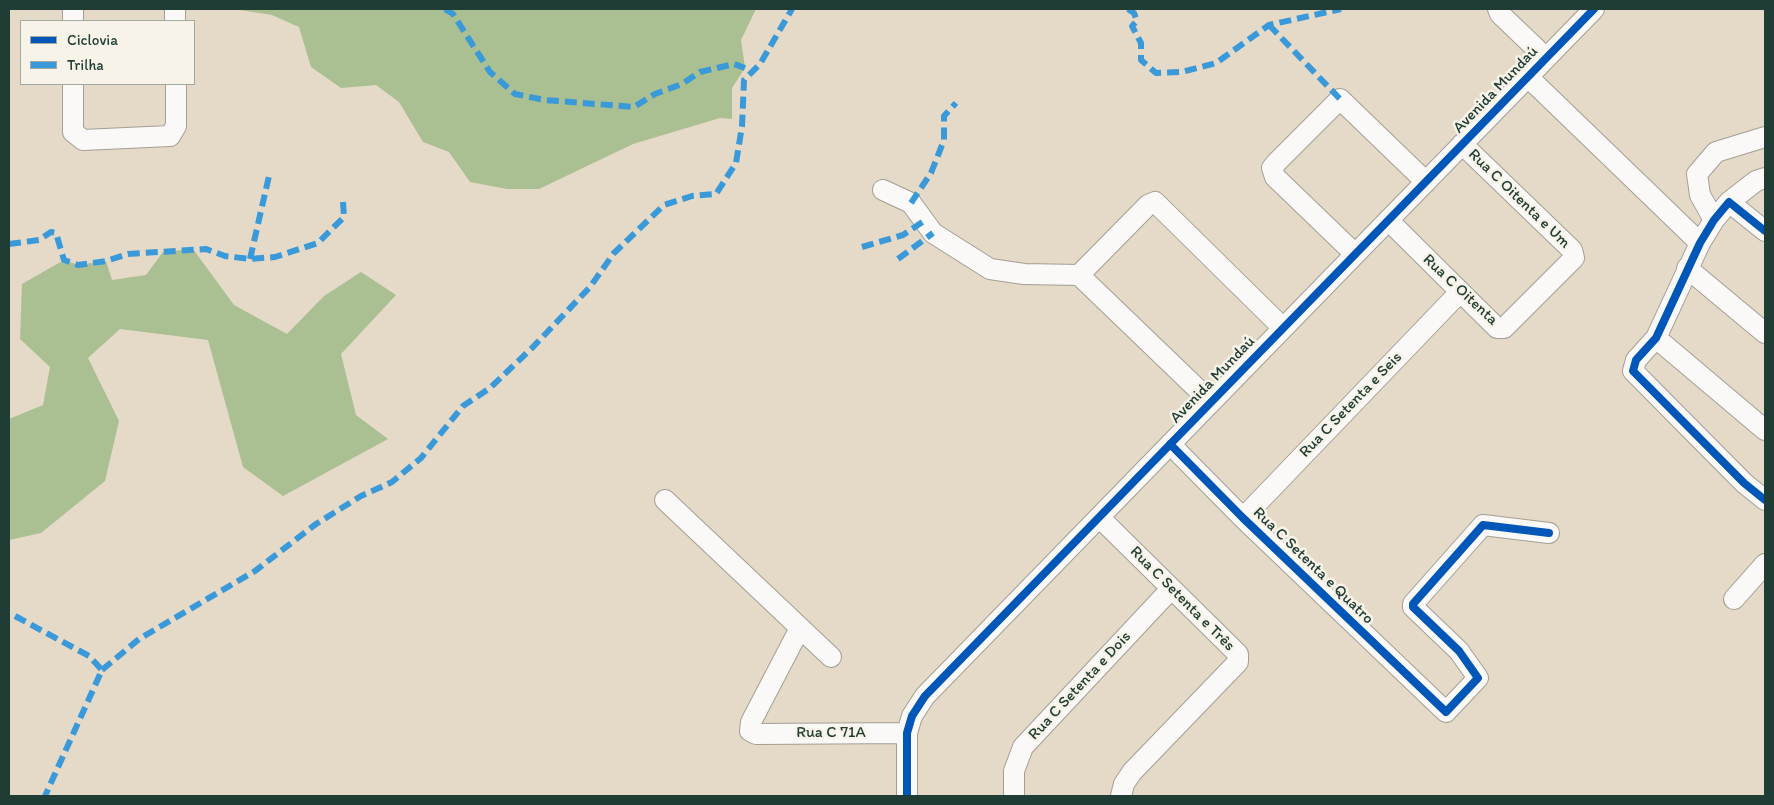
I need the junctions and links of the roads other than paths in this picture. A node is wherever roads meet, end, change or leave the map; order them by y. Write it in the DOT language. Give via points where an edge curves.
graph roads {
  1 [pos="1498,9"];
  2 [pos="1594,9"];
  3 [pos="1546,58"];
  4 [pos="1528,77"];
  5 [pos="73,85"];
  6 [pos="176,85"];
  7 [pos="1765,137"];
  8 [pos="1462,144"];
  9 [pos="1765,178"];
  10 [pos="1426,182"];
  11 [pos="883,190"];
  12 [pos="1730,202"];
  13 [pos="1388,220"];
  14 [pos="1714,220"];
  15 [pos="1765,231"];
  16 [pos="1700,243"];
  17 [pos="1355,254"];
  18 [pos="1575,255"];
  19 [pos="1687,268"];
  20 [pos="1079,275"];
  21 [pos="1460,292"];
  22 [pos="1284,328"];
  23 [pos="1765,333"];
  24 [pos="1656,338"];
  25 [pos="1211,402"];
  26 [pos="1765,430"];
  27 [pos="1170,444"];
  28 [pos="665,500"];
  29 [pos="1765,500"];
  30 [pos="1099,517"];
  31 [pos="1243,518"];
  32 [pos="1549,533"];
  33 [pos="1765,564"];
  34 [pos="1172,589"];
  35 [pos="1734,599"];
  36 [pos="800,628"];
  37 [pos="830,657"];
  38 [pos="906,733"];
  39 [pos="906,796"];
  40 [pos="1014,796"];
  41 [pos="1121,796"];
  1 -- 3 [label="street"];
  2 -- 3 [label="street, Avenida Mundaú"];
  3 -- 4 [label="street, Avenida Mundaú"];
  4 -- 8 [label="street, Avenida Mundaú"];
  4 -- 16 [label="street"];
  5 -- 6 [label="street" via="73,132 83,140 170,136 176,126"];
  7 -- 14 [label="street" via="1716,152 1697,174 1700,195"];
  8 -- 10 [label="street, Avenida Mundaú"];
  8 -- 18 [label="street, Rua C Oitenta e Um"];
  9 -- 12 [label="street" via="1756,181"];
  10 -- 13 [label="street, Avenida Mundaú"];
  10 -- 17 [label="street" via="1340,100 1276,163 1272,168 1275,177"];
  11 -- 20 [label="street" via="911,202 933,233 990,269 1024,274"];
  12 -- 14 [label="street"];
  12 -- 15 [label="street"];
  13 -- 17 [label="street, Avenida Mundaú"];
  13 -- 21 [label="street, Rua C Oitenta"];
  14 -- 16 [label="street"];
  16 -- 19 [label="street"];
  17 -- 22 [label="street, Avenida Mundaú"];
  18 -- 21 [label="street, Rua C Oitenta" via="1504,328 1497,328"];
  19 -- 23 [label="street"];
  19 -- 24 [label="street"];
  20 -- 22 [label="street" via="1148,205 1155,202"];
  20 -- 25 [label="street"];
  21 -- 31 [label="street, Rua C Setenta e Seis"];
  22 -- 25 [label="street, Avenida Mundaú"];
  24 -- 26 [label="street"];
  24 -- 29 [label="street" via="1636,360 1633,371 1744,483"];
  25 -- 27 [label="street, Avenida Mundaú"];
  27 -- 30 [label="street, Avenida Mundaú"];
  27 -- 31 [label="street, Rua C Setenta e Quatro"];
  28 -- 36 [label="street"];
  30 -- 34 [label="street, Rua C Setenta e Três"];
  30 -- 38 [label="street, Avenida Mundaú" via="925,696"];
  31 -- 32 [label="street, Rua C Setenta e Quatro" via="1446,712 1478,678 1460,651 1413,604 1483,525"];
  33 -- 35 [label="street"];
  34 -- 40 [label="street, Rua C Setenta e Dois" via="1023,747 1014,771"];
  34 -- 41 [label="street, Rua C Setenta e Três" via="1240,658 1132,772"];
  36 -- 37 [label="street"];
  36 -- 38 [label="street, Rua C 71A" via="751,722 750,731 756,734"];
  38 -- 39 [label="street, Avenida Mundaú"];
}
